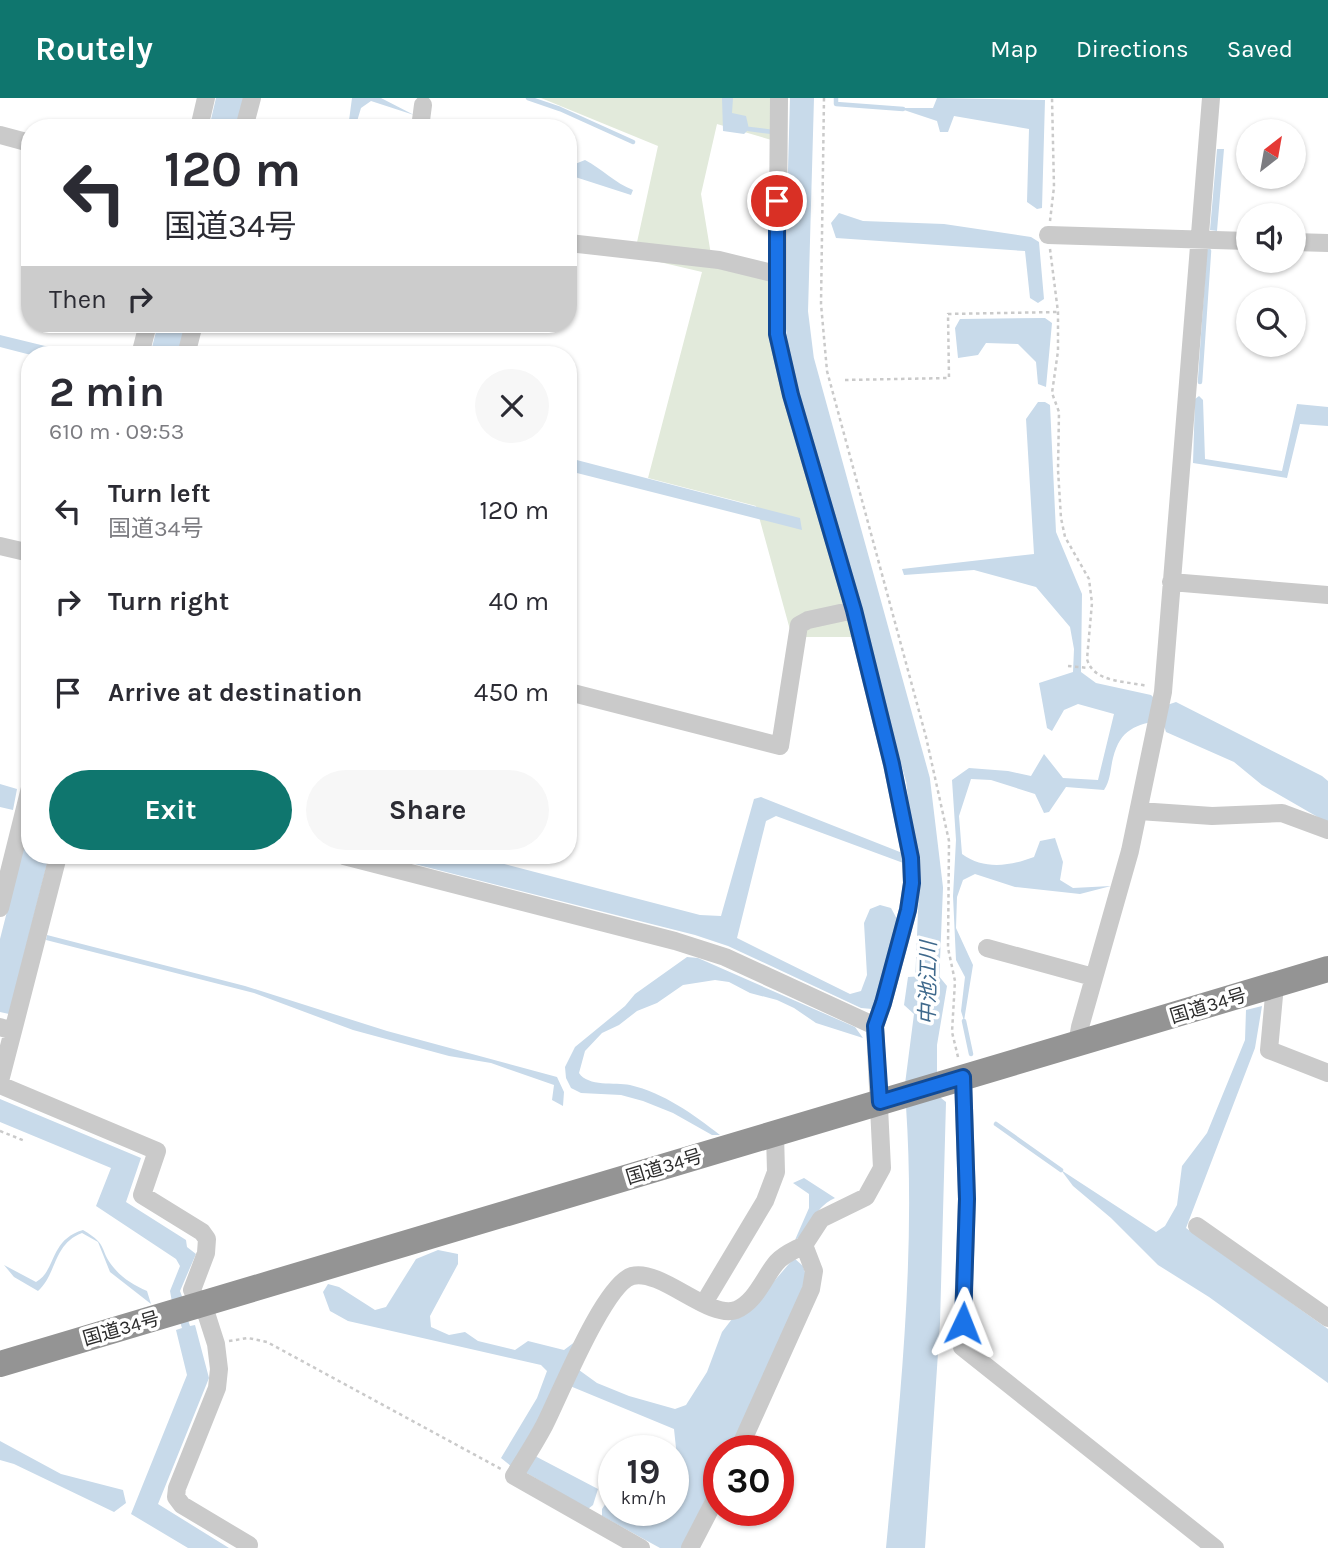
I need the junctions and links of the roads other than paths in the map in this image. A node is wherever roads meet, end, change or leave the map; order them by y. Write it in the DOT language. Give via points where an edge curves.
graph roads {
  1 [pos="206,98"];
  2 [pos="252,98"];
  3 [pos="779,98"];
  4 [pos="1211,98"];
  5 [pos="423,105"];
  6 [pos="201,119"];
  7 [pos="246,119"];
  8 [pos="421,119"];
  9 [pos="0,135"];
  10 [pos="21,141"];
  11 [pos="1048,235"];
  12 [pos="1200,240"];
  13 [pos="1236,241"];
  14 [pos="1306,242"];
  15 [pos="1328,243"];
  16 [pos="577,244"];
  17 [pos="776,274"];
  18 [pos="0,546"];
  19 [pos="21,551"];
  20 [pos="1171,582"];
  21 [pos="1328,596"];
  22 [pos="854,610"];
  23 [pos="577,694"];
  24 [pos="1139,811"];
  25 [pos="21,825"];
  26 [pos="1328,830"];
  27 [pos="56,864"];
  28 [pos="375,864"];
  29 [pos="0,908"];
  30 [pos="987,948"];
  31 [pos="1328,969"];
  32 [pos="1093,977"];
  33 [pos="1275,985"];
  34 [pos="875,1026"];
  35 [pos="5,1028"];
  36 [pos="1077,1044"];
  37 [pos="1328,1073"];
  38 [pos="957,1079"];
  39 [pos="0,1083"];
  40 [pos="886,1100"];
  41 [pos="775,1133"];
  42 [pos="1197,1226"];
  43 [pos="804,1245"];
  44 [pos="704,1303"];
  45 [pos="199,1305"];
  46 [pos="1328,1318"];
  47 [pos="0,1364"];
  48 [pos="745,1435"];
  49 [pos="703,1523"];
  50 [pos="247,1548"];
  51 [pos="641,1548"];
  52 [pos="690,1548"];
  53 [pos="1215,1548"];
  1 -- 6 [label="street"];
  2 -- 7 [label="street"];
  3 -- 17 [label="street"];
  4 -- 12 [label="street"];
  5 -- 8 [label="street"];
  9 -- 10 [label="street"];
  11 -- 12 [label="street"];
  12 -- 13 [label="street"];
  12 -- 20 [label="street"];
  14 -- 15 [label="street"];
  16 -- 17 [label="street" via="719,260"];
  17 -- 22 [label="street" via="777,334 791,395"];
  18 -- 19 [label="street"];
  20 -- 21 [label="street"];
  20 -- 24 [label="street" via="1163,692"];
  22 -- 23 [label="street" via="799,625 780,746"];
  22 -- 34 [label="street" via="911,858 908,910"];
  24 -- 26 [label="street" via="1212,816 1282,813"];
  24 -- 32 [label="street"];
  25 -- 29 [label="street"];
  27 -- 35 [label="street"];
  28 -- 34 [label="street" via="725,957"];
  30 -- 32 [label="street"];
  31 -- 33 [label="highway, 国道34号"];
  32 -- 36 [label="street"];
  33 -- 36 [label="highway, 国道34号"];
  33 -- 37 [label="street" via="1269,1051"];
  34 -- 40 [label="street"];
  35 -- 39 [label="street"];
  36 -- 38 [label="highway, 国道34号"];
  38 -- 40 [label="highway, 国道34号"];
  38 -- 53 [label="street" via="967,1199 962,1348"];
  39 -- 45 [label="street" via="157,1151 142,1195 207,1239 192,1290"];
  40 -- 41 [label="highway, 国道34号"];
  40 -- 43 [label="street" via="882,1168 866,1197 821,1219"];
  41 -- 44 [label="street" via="776,1172 765,1201"];
  41 -- 45 [label="highway, 国道34号"];
  42 -- 46 [label="street"];
  43 -- 44 [label="street" via="778,1262 745,1304 734,1311"];
  43 -- 48 [label="street" via="814,1271 811,1289"];
  44 -- 51 [label="street" via="653,1279 635,1275 624,1280 606,1302 514,1476"];
  45 -- 47 [label="highway, 国道34号"];
  45 -- 50 [label="street" via="216,1344 217,1388 176,1497"];
  49 -- 52 [label="street"];
}
